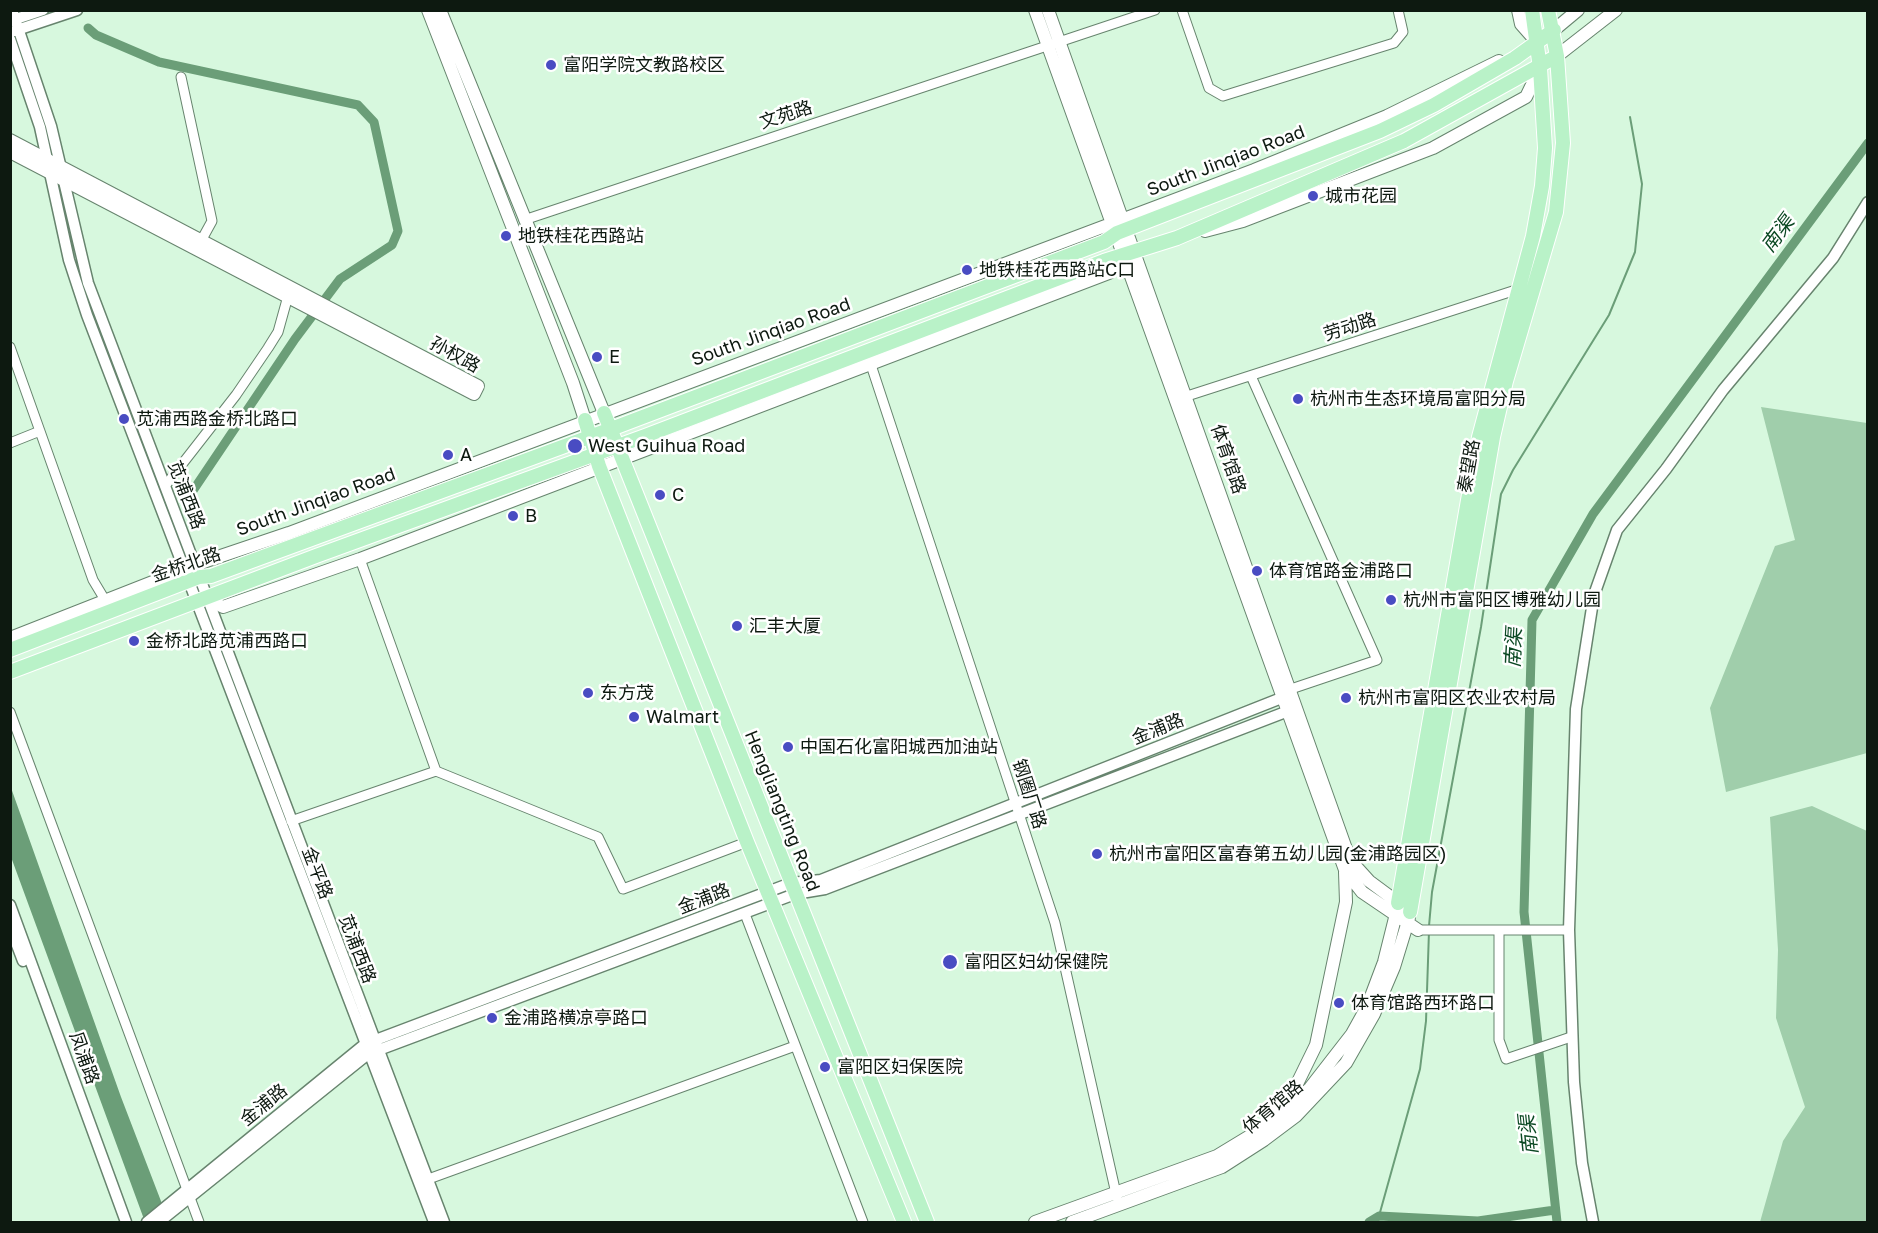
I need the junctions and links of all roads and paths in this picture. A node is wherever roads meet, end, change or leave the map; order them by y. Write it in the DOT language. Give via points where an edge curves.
graph roads {
  1 [pos="44,10"];
  2 [pos="77,10"];
  3 [pos="428,10"];
  4 [pos="440,10"];
  5 [pos="1035,10"];
  6 [pos="1048,10"];
  7 [pos="1155,10"];
  8 [pos="1182,10"];
  9 [pos="1398,10"];
  10 [pos="1518,10"];
  11 [pos="1532,10"];
  12 [pos="1548,10"];
  13 [pos="1555,10"];
  14 [pos="1578,10"];
  15 [pos="1616,10"];
  16 [pos="13,23"];
  17 [pos="1554,30"];
  18 [pos="10,39"];
  19 [pos="1536,41"];
  20 [pos="1053,43"];
  21 [pos="1557,56"];
  22 [pos="1540,68"];
  23 [pos="181,77"];
  24 [pos="10,140"];
  25 [pos="10,152"];
  26 [pos="48,160"];
  27 [pos="60,174"];
  28 [pos="1868,202"];
  29 [pos="524,219"];
  30 [pos="1120,226"];
  31 [pos="201,241"];
  32 [pos="1130,253"];
  33 [pos="1533,285"];
  34 [pos="1518,290"];
  35 [pos="296,297"];
  36 [pos="328,312"];
  37 [pos="877,312"];
  38 [pos="902,317"];
  39 [pos="956,318"];
  40 [pos="938,338"];
  41 [pos="10,347"];
  42 [pos="871,364"];
  43 [pos="1251,376"];
  44 [pos="1182,398"];
  45 [pos="604,413"];
  46 [pos="585,420"];
  47 [pos="610,429"];
  48 [pos="40,431"];
  49 [pos="589,435"];
  50 [pos="10,443"];
  51 [pos="620,452"];
  52 [pos="597,460"];
  53 [pos="165,486"];
  54 [pos="289,533"];
  55 [pos="316,537"];
  56 [pos="360,559"];
  57 [pos="191,573"];
  58 [pos="105,600"];
  59 [pos="202,601"];
  60 [pos="10,638"];
  61 [pos="10,650"];
  62 [pos="10,672"];
  63 [pos="1289,693"];
  64 [pos="1293,709"];
  65 [pos="10,712"];
  66 [pos="436,771"];
  67 [pos="1017,808"];
  68 [pos="291,821"];
  69 [pos="747,842"];
  70 [pos="1347,865"];
  71 [pos="793,889"];
  72 [pos="770,898"];
  73 [pos="10,906"];
  74 [pos="1397,909"];
  75 [pos="745,914"];
  76 [pos="1414,924"];
  77 [pos="10,927"];
  78 [pos="1569,930"];
  79 [pos="1499,931"];
  80 [pos="1571,1037"];
  81 [pos="795,1046"];
  82 [pos="371,1047"];
  83 [pos="1251,1138"];
  84 [pos="423,1181"];
  85 [pos="189,1193"];
  86 [pos="1118,1200"];
  87 [pos="169,1209"];
  88 [pos="118,1222"];
  89 [pos="126,1222"];
  90 [pos="147,1222"];
  91 [pos="159,1222"];
  92 [pos="199,1222"];
  93 [pos="434,1222"];
  94 [pos="444,1222"];
  95 [pos="863,1222"];
  96 [pos="904,1222"];
  97 [pos="927,1222"];
  98 [pos="1035,1222"];
  99 [pos="1072,1222"];
  100 [pos="1593,1222"];
  1 -- 16 [label="street"];
  2 -- 16 [label="street" via="54,18"];
  3 -- 46 [label="main road"];
  4 -- 29 [label="main road"];
  5 -- 20 [label="main road, 体育馆路"];
  6 -- 20 [label="main road, 体育馆路"];
  7 -- 20 [label="street, 文苑路"];
  8 -- 9 [label="street" via="1209,88 1223,96 1394,43 1403,32"];
  10 -- 19 [label="main road, 秦望路" via="1521,24"];
  11 -- 19 [label="main road, 秦望路"];
  12 -- 17 [label="main road, 秦望路"];
  13 -- 17 [label="main road, 秦望路"];
  14 -- 17 [label="main road"];
  15 -- 21 [label="main road"];
  16 -- 27 [label="street, 苋浦西路"];
  17 -- 19 [label="main road, South Jinqiao Road"];
  17 -- 21 [label="main road, 秦望路"];
  18 -- 26 [label="street"];
  19 -- 22 [label="main road, 秦望路"];
  19 -- 30 [label="main road, South Jinqiao Road" via="1515,58 1434,105 1380,131"];
  20 -- 29 [label="street, 文苑路"];
  20 -- 30 [label="main road, 体育馆路"];
  21 -- 22 [label="main road"];
  21 -- 33 [label="main road, 秦望路" via="1562,173 1556,212"];
  22 -- 32 [label="main road" via="1404,141 1177,238"];
  22 -- 34 [label="main road, 秦望路" via="1545,148 1542,186"];
  23 -- 31 [label="street" via="212,221"];
  24 -- 26 [label="main road, 孙权路"];
  25 -- 27 [label="main road, 孙权路"];
  26 -- 27 [label="main road, 孙权路"];
  27 -- 31 [label="main road, 孙权路"];
  27 -- 35 [label="main road, 孙权路"];
  27 -- 53 [label="street, 苋浦西路" via="88,283"];
  27 -- 57 [label="street, 苋浦西路" via="64,238 77,285"];
  28 -- 78 [label="street" via="1833,258 1723,390 1617,530 1594,596 1576,709"];
  29 -- 45 [label="main road"];
  30 -- 32 [label="main road, 体育馆路"];
  30 -- 37 [label="main road, South Jinqiao Road"];
  30 -- 38 [label="main road, South Jinqiao Road" via="1104,242"];
  31 -- 35 [label="main road, 孙权路"];
  32 -- 39 [label="main road"];
  32 -- 40 [label="main road" via="1109,273"];
  32 -- 44 [label="main road, 体育馆路"];
  33 -- 34 [label="street, 劳动路"];
  33 -- 76 [label="main road, 秦望路" via="1493,437"];
  34 -- 43 [label="street, 劳动路"];
  34 -- 74 [label="main road, 秦望路" via="1479,437"];
  35 -- 36 [label="main road, 孙权路"];
  35 -- 53 [label="street" via="236,395"];
  36 -- 36 [label="main road, 孙权路" via="474,394 478,386"];
  37 -- 38 [label="main road"];
  37 -- 45 [label="main road, South Jinqiao Road"];
  38 -- 47 [label="main road, South Jinqiao Road"];
  39 -- 40 [label="main road"];
  39 -- 51 [label="main road"];
  40 -- 42 [label="main road"];
  41 -- 48 [label="street"];
  42 -- 51 [label="main road"];
  42 -- 67 [label="street, 钢圈厂路"];
  43 -- 44 [label="street, 劳动路"];
  43 -- 63 [label="street" via="1377,660"];
  44 -- 63 [label="main road, 体育馆路"];
  45 -- 46 [label="main road, South Jinqiao Road"];
  45 -- 47 [label="main road, Hengliangting Road"];
  46 -- 49 [label="main road"];
  46 -- 54 [label="main road, South Jinqiao Road"];
  47 -- 49 [label="main road, 金桥北路"];
  47 -- 51 [label="main road, Hengliangting Road"];
  48 -- 50 [label="street"];
  48 -- 58 [label="street" via="93,580"];
  49 -- 52 [label="main road"];
  49 -- 55 [label="main road, 金桥北路"];
  51 -- 52 [label="main road, 金桥北路"];
  51 -- 71 [label="main road, Hengliangting Road"];
  52 -- 56 [label="main road, 金桥北路"];
  52 -- 59 [label="main road, 金桥北路"];
  52 -- 69 [label="main road"];
  53 -- 57 [label="street, 苋浦西路"];
  54 -- 55 [label="main road"];
  54 -- 57 [label="main road, South Jinqiao Road"];
  55 -- 57 [label="main road, 金桥北路" via="211,576"];
  56 -- 59 [label="main road, 金桥北路" via="223,607"];
  56 -- 66 [label="street"];
  57 -- 58 [label="main road, South Jinqiao Road"];
  57 -- 59 [label="street, 苋浦西路"];
  57 -- 61 [label="main road, 金桥北路"];
  58 -- 60 [label="main road, South Jinqiao Road"];
  59 -- 62 [label="main road, 金桥北路"];
  59 -- 68 [label="street, 苋浦西路"];
  59 -- 82 [label="street, 金平路"];
  63 -- 64 [label="main road, 体育馆路"];
  63 -- 67 [label="street, 金浦路"];
  64 -- 67 [label="street, 金浦路"];
  64 -- 70 [label="main road, 体育馆路"];
  65 -- 85 [label="street"];
  66 -- 68 [label="street"];
  66 -- 69 [label="street" via="598,837 623,889"];
  67 -- 71 [label="street, 金浦路" via="825,890"];
  67 -- 86 [label="street, 钢圈厂路" via="1055,923"];
  68 -- 82 [label="street, 苋浦西路"];
  69 -- 72 [label="main road"];
  70 -- 74 [label="main road, 体育馆路"];
  70 -- 83 [label="main road, 体育馆路" via="1346,902 1316,1045 1294,1090"];
  71 -- 72 [label="street, 金浦路"];
  71 -- 97 [label="main road, Hengliangting Road"];
  72 -- 75 [label="street, 金浦路"];
  72 -- 82 [label="street, 金浦路"];
  72 -- 96 [label="main road"];
  73 -- 89 [label="street, 凤浦路"];
  74 -- 76 [label="main road, 体育馆路"];
  74 -- 83 [label="main road, 体育馆路" via="1374,989 1353,1034 1310,1088"];
  75 -- 81 [label="street"];
  75 -- 82 [label="street, 金浦路"];
  76 -- 79 [label="street" via="1443,931"];
  76 -- 86 [label="main road, 体育馆路" via="1369,1024 1346,1064 1296,1116 1222,1167"];
  77 -- 88 [label="street, 凤浦路"];
  78 -- 79 [label="street"];
  78 -- 80 [label="street"];
  79 -- 80 [label="street" via="1499,1040 1506,1059"];
  80 -- 100 [label="street" via="1582,1163"];
  81 -- 84 [label="street"];
  81 -- 95 [label="street"];
  82 -- 84 [label="street, 金平路"];
  82 -- 85 [label="street, 金浦路"];
  83 -- 86 [label="main road, 体育馆路"];
  84 -- 93 [label="street, 金平路"];
  84 -- 94 [label="street, 金平路"];
  85 -- 87 [label="street, 金浦路"];
  85 -- 92 [label="street"];
  86 -- 98 [label="main road, 体育馆路"];
  86 -- 99 [label="main road, 体育馆路"];
  87 -- 90 [label="street"];
  87 -- 91 [label="street"];
}
